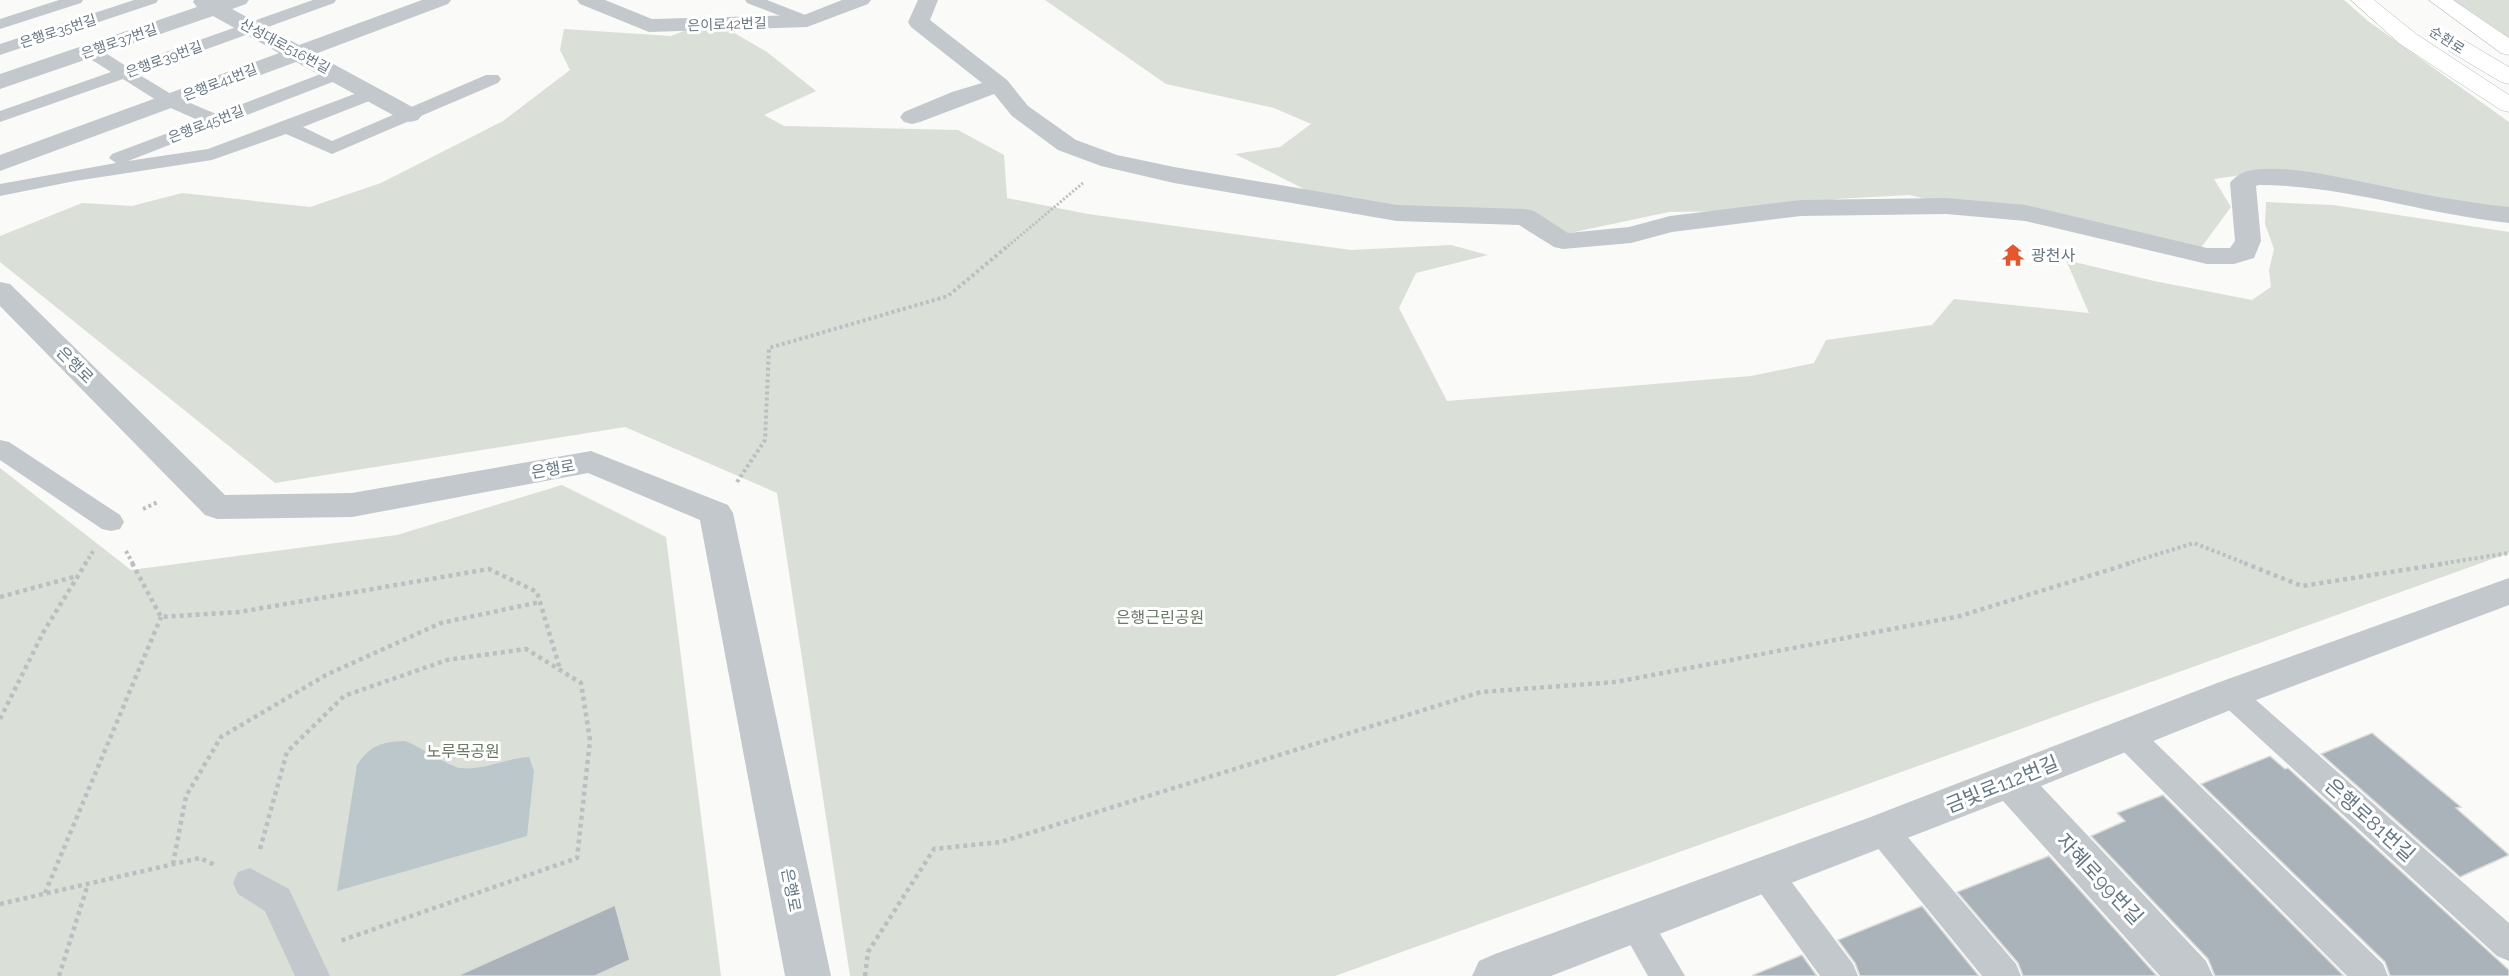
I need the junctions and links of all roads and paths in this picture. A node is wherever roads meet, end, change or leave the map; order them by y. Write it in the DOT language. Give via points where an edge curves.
graph roads {
  1 [pos="75,0"];
  2 [pos="150,0"];
  3 [pos="239,0"];
  4 [pos="328,0"];
  5 [pos="441,0"];
  6 [pos="753,0"];
  7 [pos="861,0"];
  8 [pos="928,0"];
  9 [pos="2361,0"];
  10 [pos="2388,0"];
  11 [pos="2439,0"];
  12 [pos="2470,0"];
  13 [pos="595,1"];
  14 [pos="207,4"];
  15 [pos="2489,10"];
  16 [pos="2,21"];
  17 [pos="807,21"];
  18 [pos="250,27"];
  19 [pos="37,38"];
  20 [pos="2509,48"];
  21 [pos="0,50"];
  22 [pos="90,51"];
  23 [pos="298,53"];
  24 [pos="63,60"];
  25 [pos="124,73"];
  26 [pos="337,74"];
  27 [pos="2509,77"];
  28 [pos="492,79"];
  29 [pos="0,82"];
  30 [pos="999,85"];
  31 [pos="371,94"];
  32 [pos="170,101"];
  33 [pos="2509,105"];
  34 [pos="410,115"];
  35 [pos="0,117"];
  36 [pos="912,117"];
  37 [pos="216,121"];
  38 [pos="287,128"];
  39 [pos="1110,161"];
  40 [pos="0,165"];
  41 [pos="75,175"];
  42 [pos="0,190"];
  43 [pos="2509,215"];
  44 [pos="0,290"];
  45 [pos="0,448"];
  46 [pos="195,487"];
  47 [pos="716,513"];
  48 [pos="111,522"];
  49 [pos="2509,553"];
  50 [pos="78,576"];
  51 [pos="2509,591"];
  52 [pos="0,597"];
  53 [pos="540,602"];
  54 [pos="160,617"];
  55 [pos="561,670"];
  56 [pos="2230,694"];
  57 [pos="0,718"];
  58 [pos="2127,735"];
  59 [pos="2010,781"];
  60 [pos="1883,831"];
  61 [pos="173,864"];
  62 [pos="1766,874"];
  63 [pos="250,883"];
  64 [pos="88,884"];
  65 [pos="45,893"];
  66 [pos="0,904"];
  67 [pos="1635,923"];
  68 [pos="2509,945"];
  69 [pos="307,965"];
  70 [pos="1508,974"];
  71 [pos="59,976"];
  72 [pos="808,976"];
  73 [pos="865,976"];
  74 [pos="1668,976"];
  75 [pos="1842,976"];
  76 [pos="2004,976"];
  77 [pos="2190,976"];
  78 [pos="2371,976"];
  1 -- 16 [label="lane"];
  2 -- 19 [label="lane, 은행로35번길"];
  3 -- 14 [label="street, 은행로37번길"];
  4 -- 18 [label="lane, 은행로39번길"];
  5 -- 23 [label="street, 은행로41번길"];
  6 -- 17 [label="lane"];
  7 -- 17 [label="street, 은이로42번길"];
  8 -- 30 [label="street" via="919,22"];
  9 -- 33 [label="main road" via="2408,39"];
  10 -- 27 [label="main road, 순환로"];
  11 -- 20 [label="main road, 순환로"];
  12 -- 15 [label="main road"];
  13 -- 17 [label="street, 은이로42번길" via="649,26"];
  14 -- 18 [label="street, 산성대로516번길"];
  14 -- 22 [label="street, 은행로37번길"];
  16 -- 19 [label="lane"];
  18 -- 23 [label="street, 산성대로516번길"];
  18 -- 25 [label="lane, 은행로39번길"];
  19 -- 21 [label="lane, 은행로35번길"];
  19 -- 24 [label="lane"];
  22 -- 24 [label="street, 은행로37번길"];
  22 -- 25 [label="lane"];
  23 -- 26 [label="street, 산성대로516번길"];
  23 -- 32 [label="street, 은행로41번길"];
  24 -- 29 [label="street, 은행로37번길"];
  25 -- 32 [label="lane"];
  25 -- 35 [label="lane, 은행로39번길"];
  26 -- 31 [label="street, 산성대로516번길"];
  26 -- 37 [label="lane, 은행로45번길"];
  28 -- 34 [label="lane"];
  30 -- 36 [label="street"];
  30 -- 39 [label="street" via="1020,111 1067,145"];
  31 -- 34 [label="street, 산성대로516번길"];
  31 -- 38 [label="lane, 은행로45번길"];
  32 -- 37 [label="lane"];
  32 -- 40 [label="street, 은행로41번길"];
  34 -- 38 [label="lane" via="332,148"];
  37 -- 41 [label="lane, 은행로45번길"];
  38 -- 41 [label="lane, 은행로45번길" via="212,154"];
  39 -- 43 [label="street" via="1397,213 1525,217 1563,241 1801,208 1946,206 2026,213 2206,256 2234,256 2244,252 2248,241 2243,183 2254,177 2340,185 2462,210"];
  39 -- 47 [label="path" via="948,296 769,348 765,440"];
  41 -- 42 [label="lane, 은행로45번길"];
  44 -- 46 [label="street, 은행로"];
  45 -- 48 [label="lane"];
  46 -- 47 [label="street, 은행로" via="217,507 352,505 591,462"];
  46 -- 48 [label="path"];
  47 -- 72 [label="street, 은행로"];
  48 -- 50 [label="path"];
  48 -- 54 [label="path"];
  49 -- 73 [label="path" via="2302,586 2194,543 1960,616 1616,682 1481,692 1001,842 934,849 868,952"];
  50 -- 52 [label="path"];
  50 -- 57 [label="path" via="44,631"];
  51 -- 56 [label="street, 금빛로112번길"];
  53 -- 54 [label="path" via="537,592 489,569 239,612"];
  53 -- 55 [label="path"];
  53 -- 61 [label="path" via="441,623 326,675 221,737 186,796"];
  54 -- 65 [label="path"];
  55 -- 63 [label="path" via="526,649 447,660 344,696 287,752"];
  55 -- 69 [label="path" via="581,683 590,740 578,858"];
  56 -- 58 [label="street, 금빛로112번길"];
  56 -- 68 [label="lane, 은행로81번길"];
  58 -- 59 [label="street, 금빛로112번길"];
  58 -- 78 [label="lane"];
  59 -- 60 [label="street, 금빛로112번길"];
  59 -- 77 [label="street, 자혜로99번길"];
  60 -- 62 [label="street, 금빛로112번길"];
  60 -- 76 [label="lane"];
  61 -- 63 [label="path" via="200,858"];
  61 -- 64 [label="path"];
  62 -- 67 [label="street, 금빛로112번길"];
  62 -- 75 [label="lane"];
  63 -- 69 [label="lane" via="277,900"];
  64 -- 65 [label="path"];
  64 -- 71 [label="path"];
  65 -- 66 [label="path"];
  67 -- 70 [label="street, 금빛로112번길"];
  67 -- 74 [label="lane"];
}
